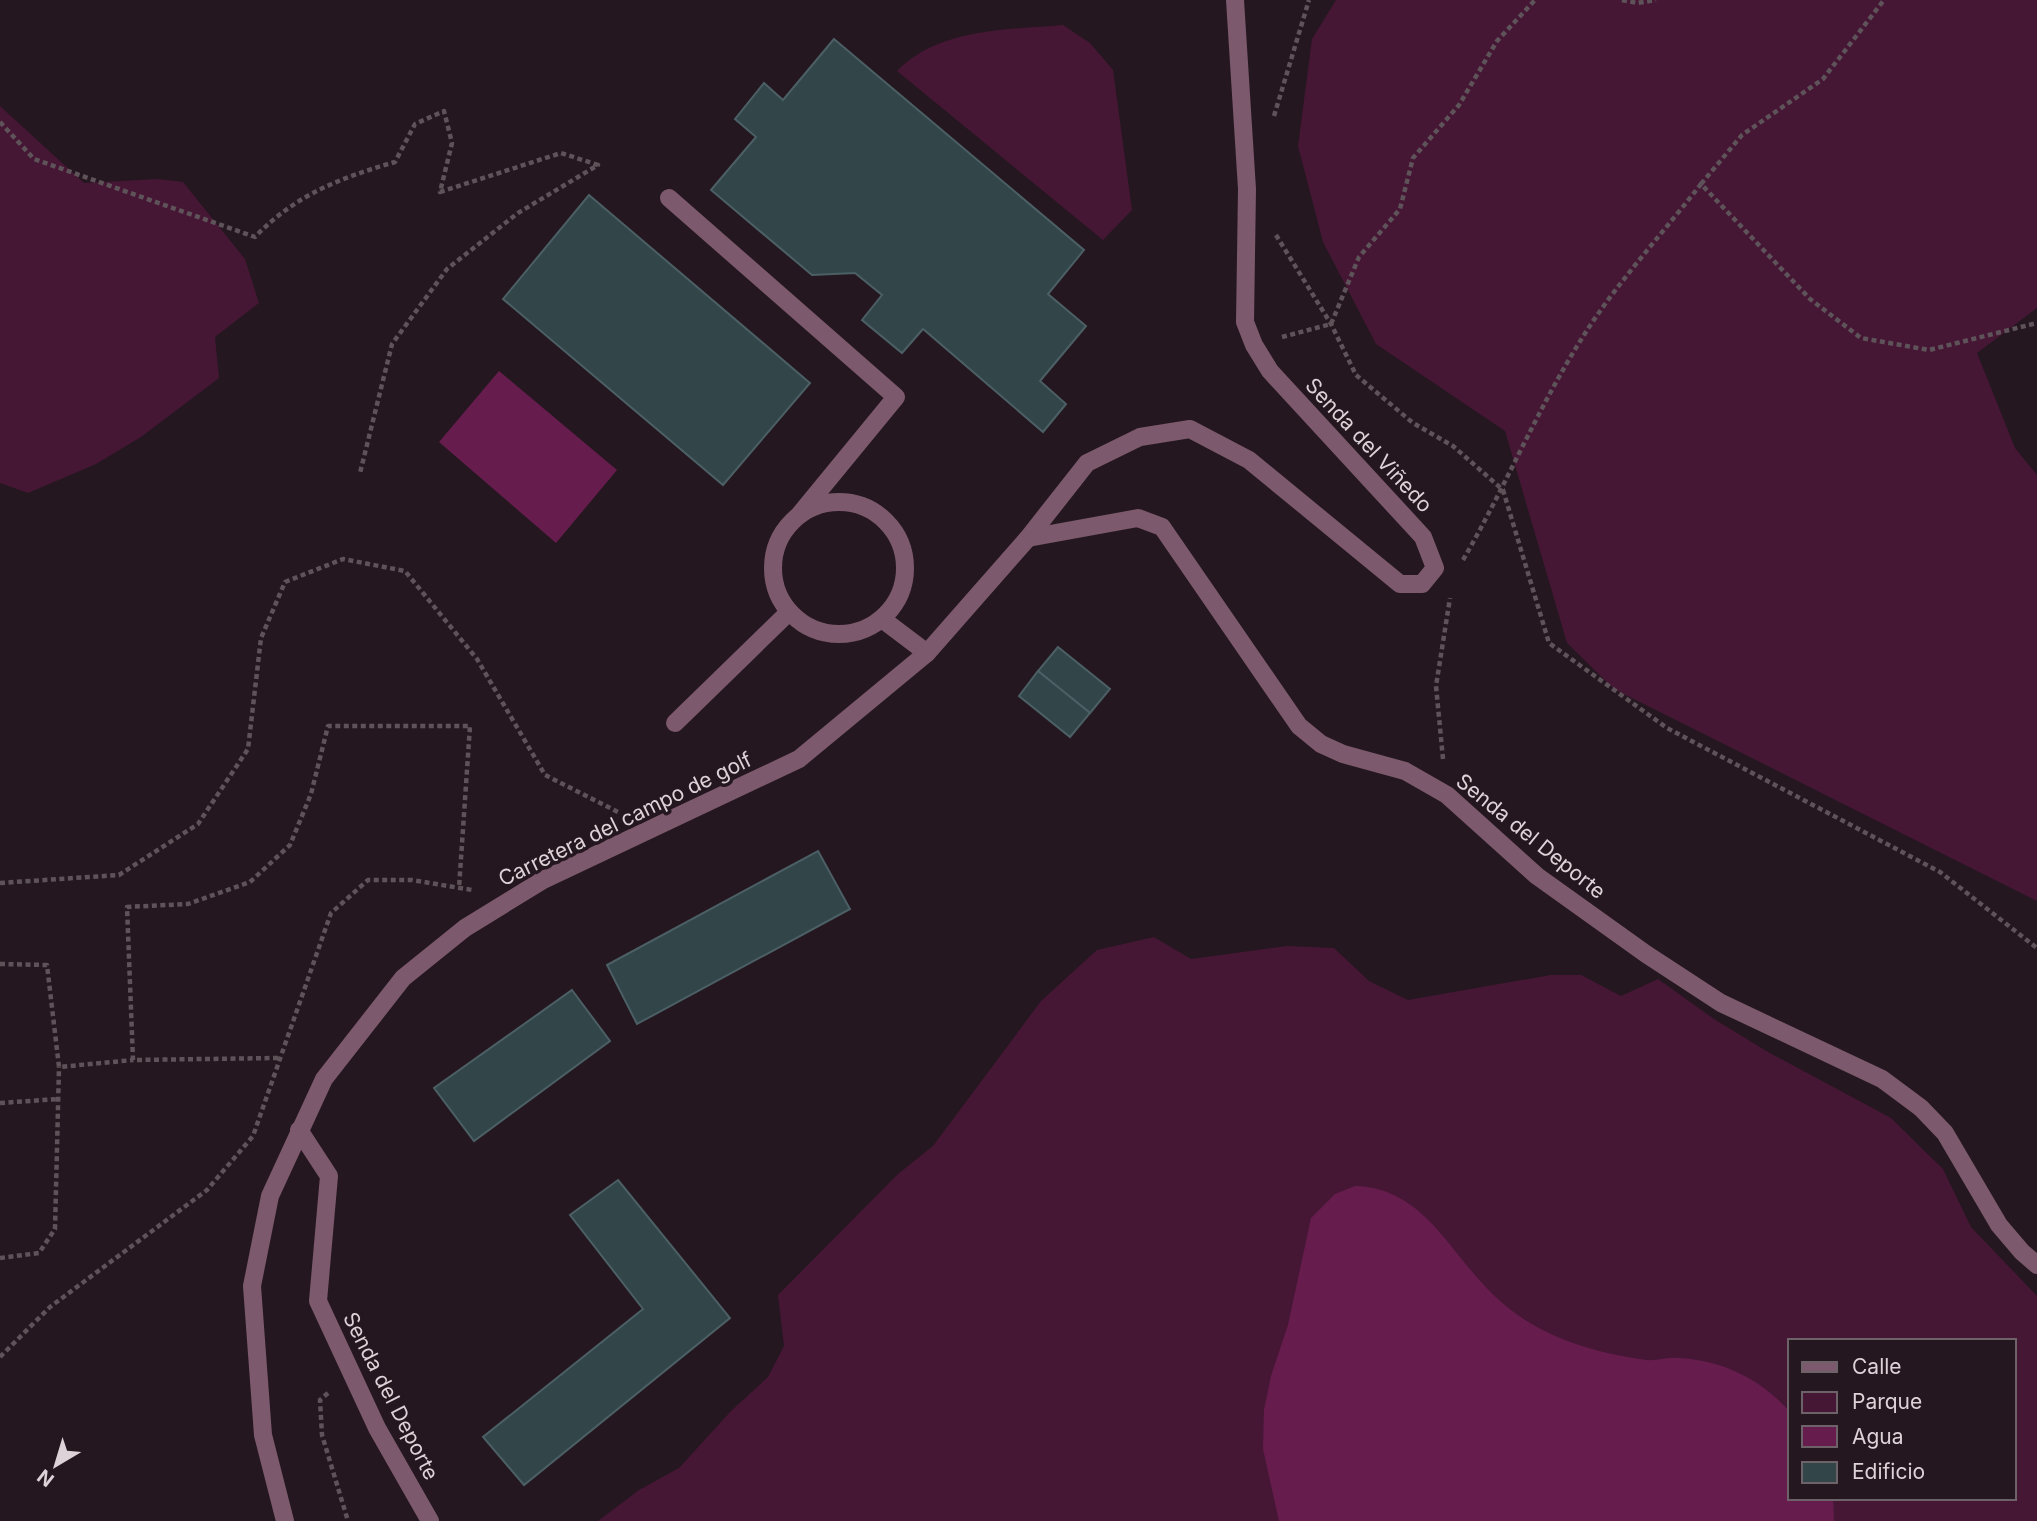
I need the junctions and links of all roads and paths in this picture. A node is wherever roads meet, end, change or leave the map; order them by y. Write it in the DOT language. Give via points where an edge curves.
graph roads {
  1 [pos="1235,0"];
  2 [pos="1309,0"];
  3 [pos="1535,0"];
  4 [pos="1622,0"];
  5 [pos="1656,0"];
  6 [pos="1884,0"];
  7 [pos="0,122"];
  8 [pos="1270,126"];
  9 [pos="1701,184"];
  10 [pos="1247,189"];
  11 [pos="669,198"];
  12 [pos="2037,323"];
  13 [pos="1331,324"];
  14 [pos="1254,345"];
  15 [pos="360,473"];
  16 [pos="1503,490"];
  17 [pos="800,514"];
  18 [pos="1028,538"];
  19 [pos="1435,568"];
  20 [pos="1455,573"];
  21 [pos="789,612"];
  22 [pos="882,619"];
  23 [pos="927,653"];
  24 [pos="675,723"];
  25 [pos="1435,788"];
  26 [pos="652,829"];
  27 [pos="0,883"];
  28 [pos="459,888"];
  29 [pos="512,900"];
  30 [pos="2037,948"];
  31 [pos="0,964"];
  32 [pos="278,1058"];
  33 [pos="133,1060"];
  34 [pos="59,1067"];
  35 [pos="58,1099"];
  36 [pos="0,1103"];
  37 [pos="299,1130"];
  38 [pos="0,1258"];
  39 [pos="2037,1265"];
  40 [pos="0,1357"];
  41 [pos="351,1375"];
  42 [pos="285,1521"];
  43 [pos="348,1521"];
  44 [pos="430,1521"];
  1 -- 10 [label="street, Senda del Viñedo"];
  2 -- 8 [label="path"];
  3 -- 13 [label="path" via="1497,41 1459,105 1413,158 1400,209 1359,257"];
  4 -- 5 [label="path" via="1637,4"];
  6 -- 9 [label="path" via="1824,79 1742,135"];
  7 -- 15 [label="path" via="34,159 254,237 279,212 340,178 395,162 415,124 444,111 452,143 440,192 561,153 598,165 518,213 447,270 392,344"];
  9 -- 12 [label="path" via="1810,299 1861,338 1929,350"];
  9 -- 16 [label="path" via="1585,333 1535,419"];
  10 -- 13 [label="path"];
  10 -- 14 [label="street, Senda del Viñedo" via="1245,323"];
  11 -- 17 [label="street" via="896,397"];
  13 -- 14 [label="path"];
  13 -- 16 [label="path" via="1356,375 1413,423 1453,446"];
  14 -- 19 [label="street, Senda del Viñedo" via="1270,371 1423,537"];
  16 -- 20 [label="path"];
  16 -- 30 [label="path" via="1549,643 1667,728 1940,872"];
  17 -- 21 [label="street" via="784,529 772,572 777,593"];
  17 -- 22 [label="street" via="820,504 842,502 865,507 884,519 898,537 905,558 905,581 897,602"];
  18 -- 19 [label="street" via="1087,463 1140,437 1190,429 1249,460 1400,584 1422,584"];
  18 -- 23 [label="street, Carretera del campo de golf"];
  18 -- 25 [label="street, Senda del Deporte" via="1138,518 1162,527 1299,726 1321,744 1405,771"];
  19 -- 20 [label="path"];
  20 -- 25 [label="path" via="1436,686 1444,759"];
  21 -- 22 [label="street" via="824,633 845,635"];
  21 -- 24 [label="street"];
  22 -- 23 [label="street"];
  23 -- 26 [label="street, Carretera del campo de golf" via="799,759"];
  25 -- 39 [label="street, Senda del Deporte" via="1537,876 1646,954 1721,1003 1882,1079 1921,1108 1945,1133 1999,1225"];
  26 -- 27 [label="path" via="545,775 477,659 405,570 343,559 285,582 261,638 248,749 198,824 119,875"];
  26 -- 29 [label="street, Carretera del campo de golf" via="543,880"];
  28 -- 29 [label="path"];
  28 -- 32 [label="path" via="412,880 368,880 331,913"];
  28 -- 33 [label="path" via="470,726 328,726 311,794 290,845 250,882 188,904 127,907"];
  29 -- 37 [label="street, Carretera del campo de golf" via="465,928 403,978 324,1079"];
  31 -- 34 [label="path" via="47,965"];
  32 -- 33 [label="path"];
  32 -- 40 [label="path" via="253,1136 207,1190 50,1307"];
  33 -- 34 [label="path"];
  34 -- 35 [label="path"];
  35 -- 36 [label="path"];
  35 -- 38 [label="path" via="55,1229 39,1252"];
  37 -- 41 [label="street, Senda del Deporte" via="329,1177 318,1300"];
  37 -- 42 [label="street, Carretera del campo de golf" via="270,1196 252,1286 263,1434"];
  41 -- 43 [label="path" via="320,1400 322,1435"];
  41 -- 44 [label="street, Senda del Deporte"];
}
